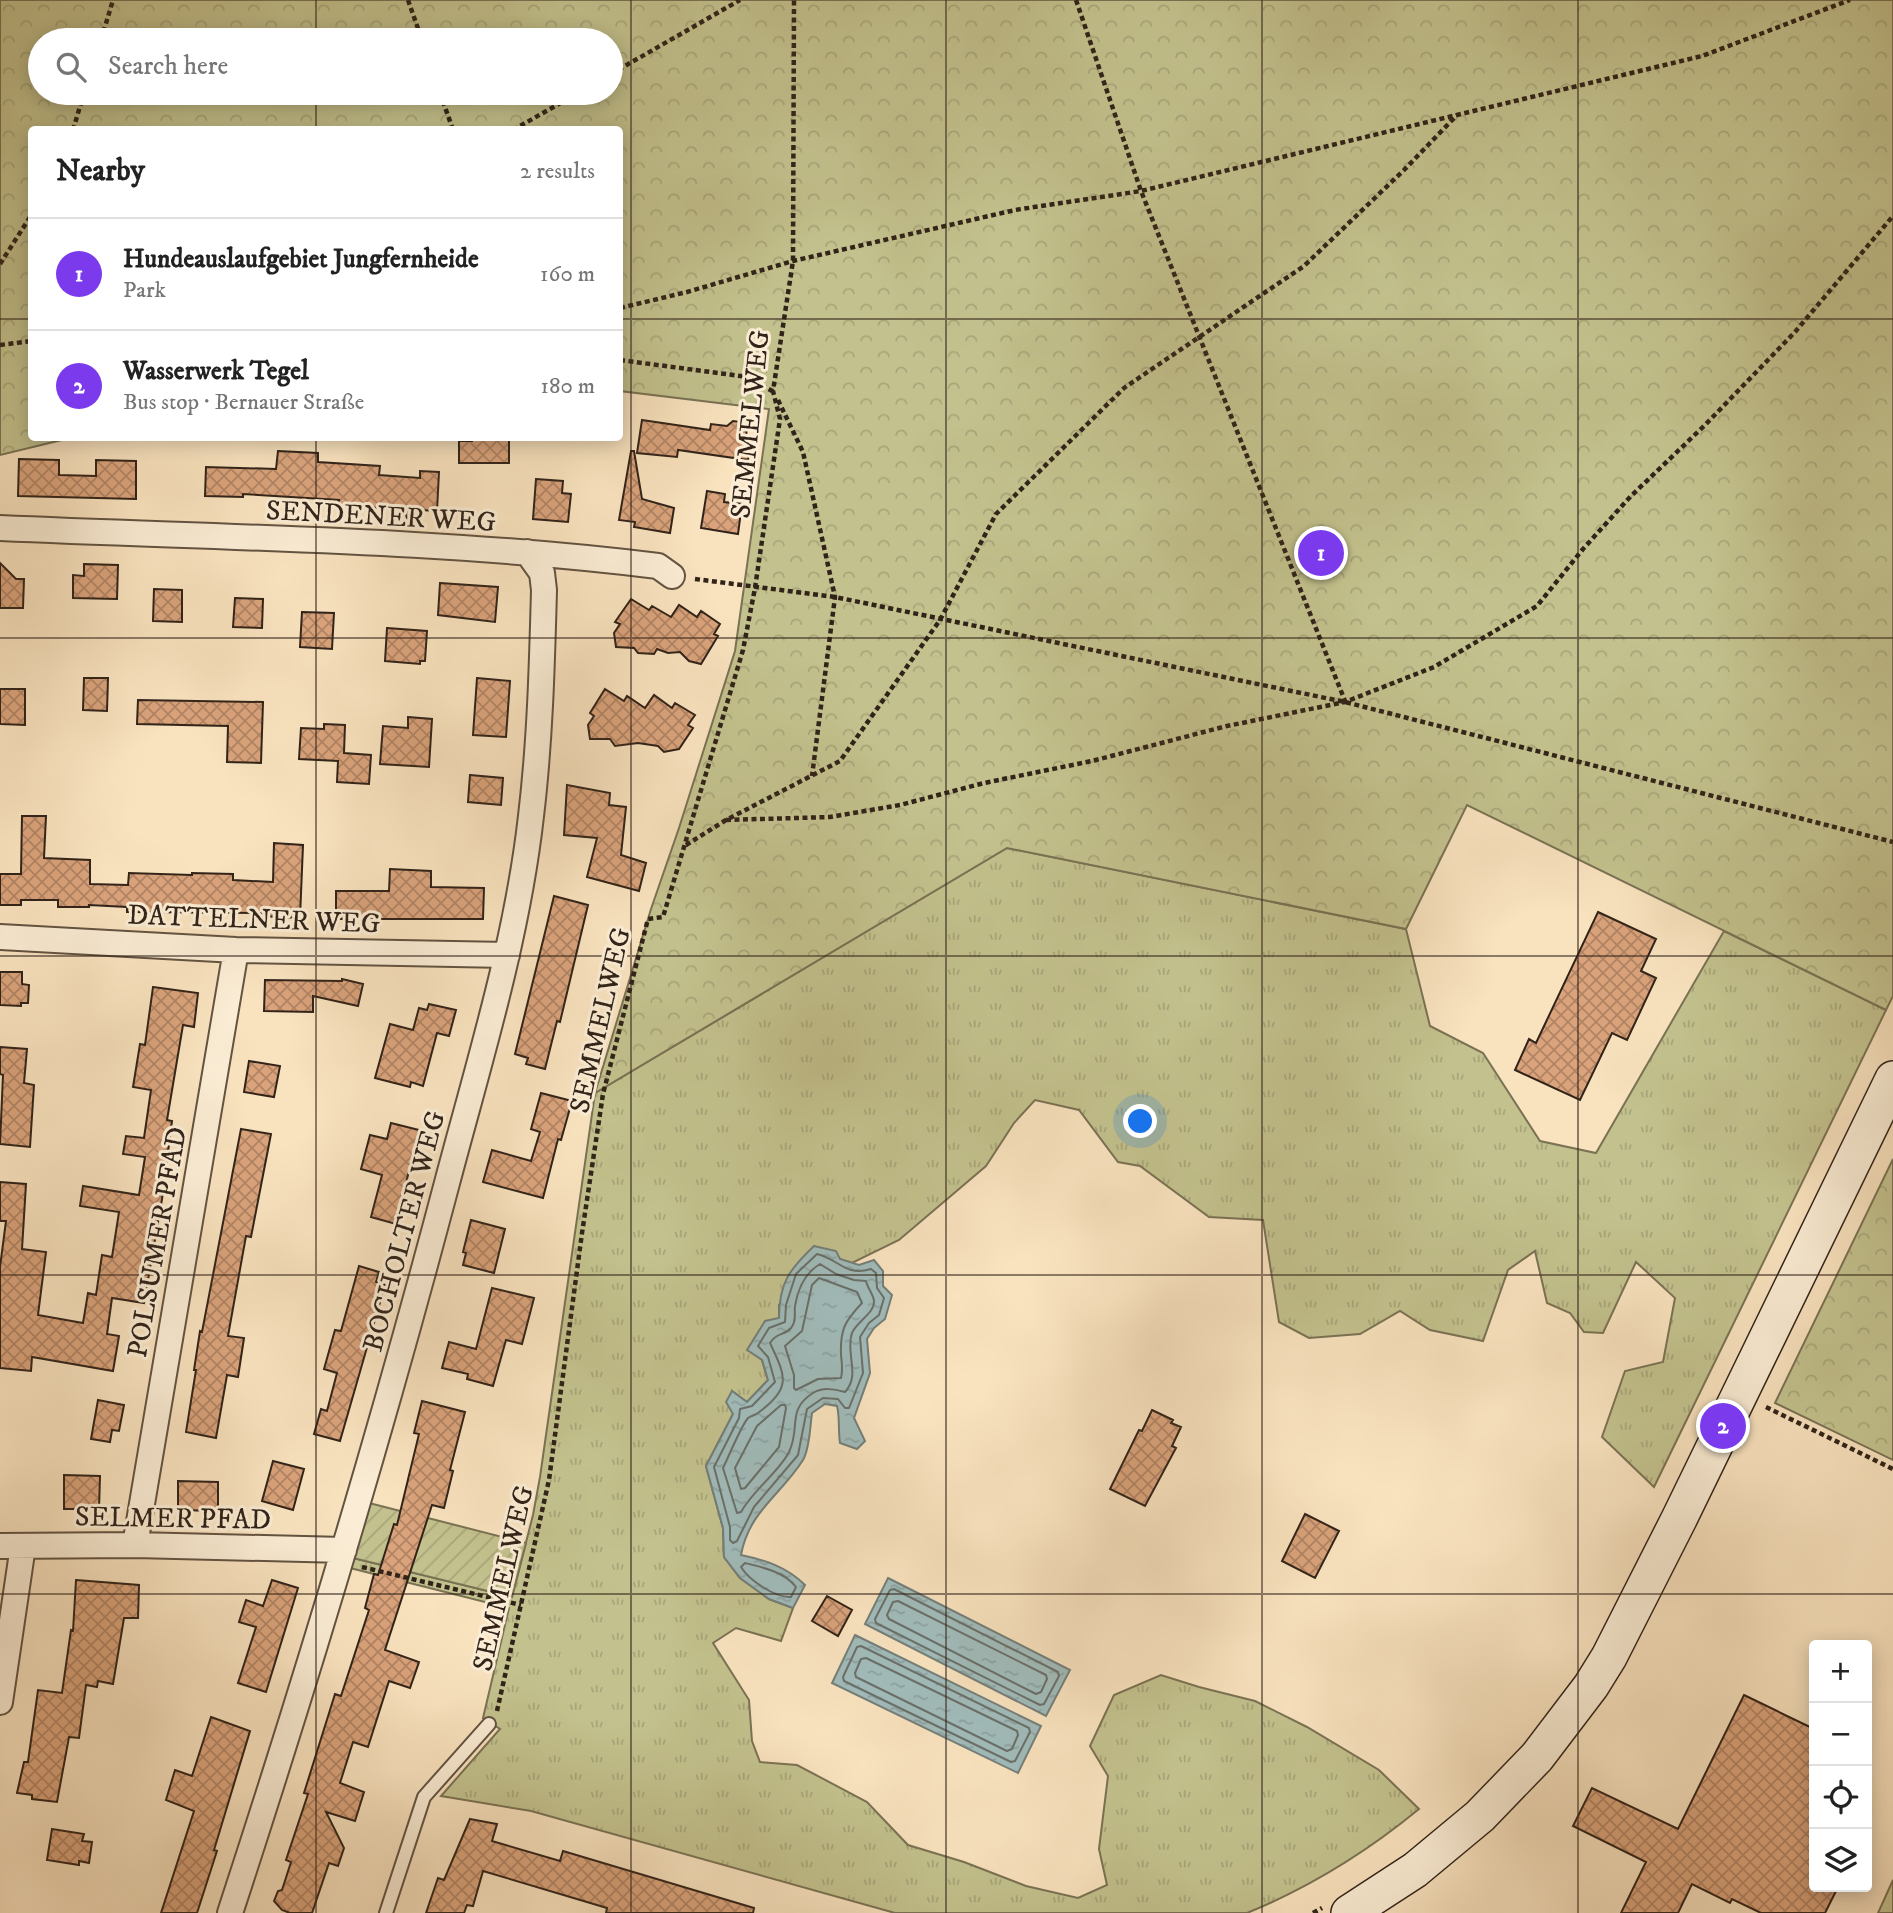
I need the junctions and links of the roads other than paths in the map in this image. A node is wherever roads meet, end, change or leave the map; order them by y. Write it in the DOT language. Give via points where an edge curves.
graph roads {
  1 [pos="0,528"];
  2 [pos="527,552"];
  3 [pos="671,576"];
  4 [pos="0,937"];
  5 [pos="236,950"];
  6 [pos="507,955"];
  7 [pos="1893,1079"];
  8 [pos="135,1545"];
  9 [pos="12,1546"];
  10 [pos="349,1558"];
  11 [pos="0,1702"];
  12 [pos="489,1724"];
  13 [pos="1336,1910"];
  14 [pos="230,1913"];
  15 [pos="386,1913"];
  1 -- 2 [label="street, SENDENER WEG"];
  2 -- 3 [label="street, SENDENER WEG" via="658,566"];
  2 -- 6 [label="street, BOCHOLTER WEG" via="542,573 544,590 540,709 531,818"];
  4 -- 5 [label="street, DATTELNER WEG"];
  5 -- 6 [label="street, DATTELNER WEG"];
  5 -- 8 [label="street, POLSUMER PFAD"];
  6 -- 10 [label="street, BOCHOLTER WEG"];
  7 -- 13 [label="main road" via="1679,1519 1591,1686 1537,1757 1480,1816 1415,1870"];
  8 -- 9 [label="street, SELMER PFAD"];
  8 -- 10 [label="street, SELMER PFAD"];
  9 -- 11 [label="street"];
  10 -- 14 [label="street, BOCHOLTER WEG"];
  12 -- 15 [label="lane" via="424,1797"];
}
